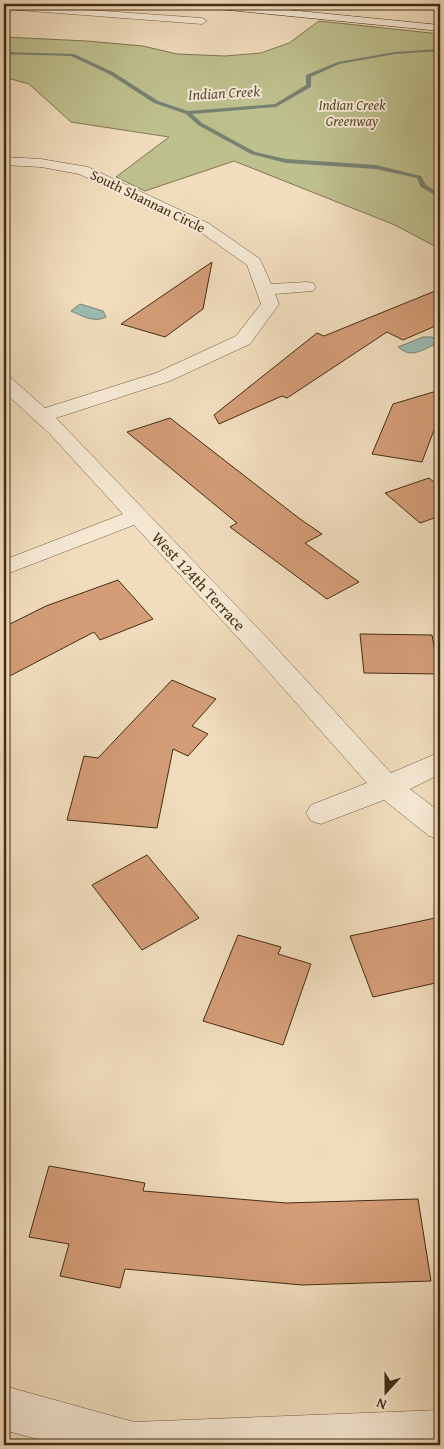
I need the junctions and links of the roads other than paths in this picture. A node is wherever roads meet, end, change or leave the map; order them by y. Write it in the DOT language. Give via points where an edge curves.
graph roads {
  1 [pos="198,4"];
  2 [pos="276,4"];
  3 [pos="10,6"];
  4 [pos="440,20"];
  5 [pos="202,21"];
  6 [pos="440,28"];
  7 [pos="4,161"];
  8 [pos="307,287"];
  9 [pos="264,290"];
  10 [pos="4,382"];
  11 [pos="41,416"];
  12 [pos="137,516"];
  13 [pos="4,568"];
  14 [pos="440,762"];
  15 [pos="388,787"];
  16 [pos="321,813"];
  17 [pos="440,828"];
  18 [pos="4,1408"];
  19 [pos="440,1432"];
  20 [pos="73,1436"];
  1 -- 6 [label="street"];
  2 -- 4 [label="street"];
  3 -- 5 [label="street"];
  7 -- 9 [label="street, South Shannan Circle" via="83,170 202,226 254,264"];
  8 -- 9 [label="street"];
  9 -- 11 [label="street, South Shannan Circle" via="270,304 243,340 163,377"];
  10 -- 11 [label="street, West 124th Terrace"];
  11 -- 12 [label="street, West 124th Terrace"];
  12 -- 13 [label="street"];
  12 -- 15 [label="street, West 124th Terrace"];
  14 -- 15 [label="street"];
  15 -- 16 [label="street"];
  15 -- 17 [label="street, West 124th Terrace"];
  18 -- 20 [label="street"];
  19 -- 20 [label="street" via="134,1444"];
}
